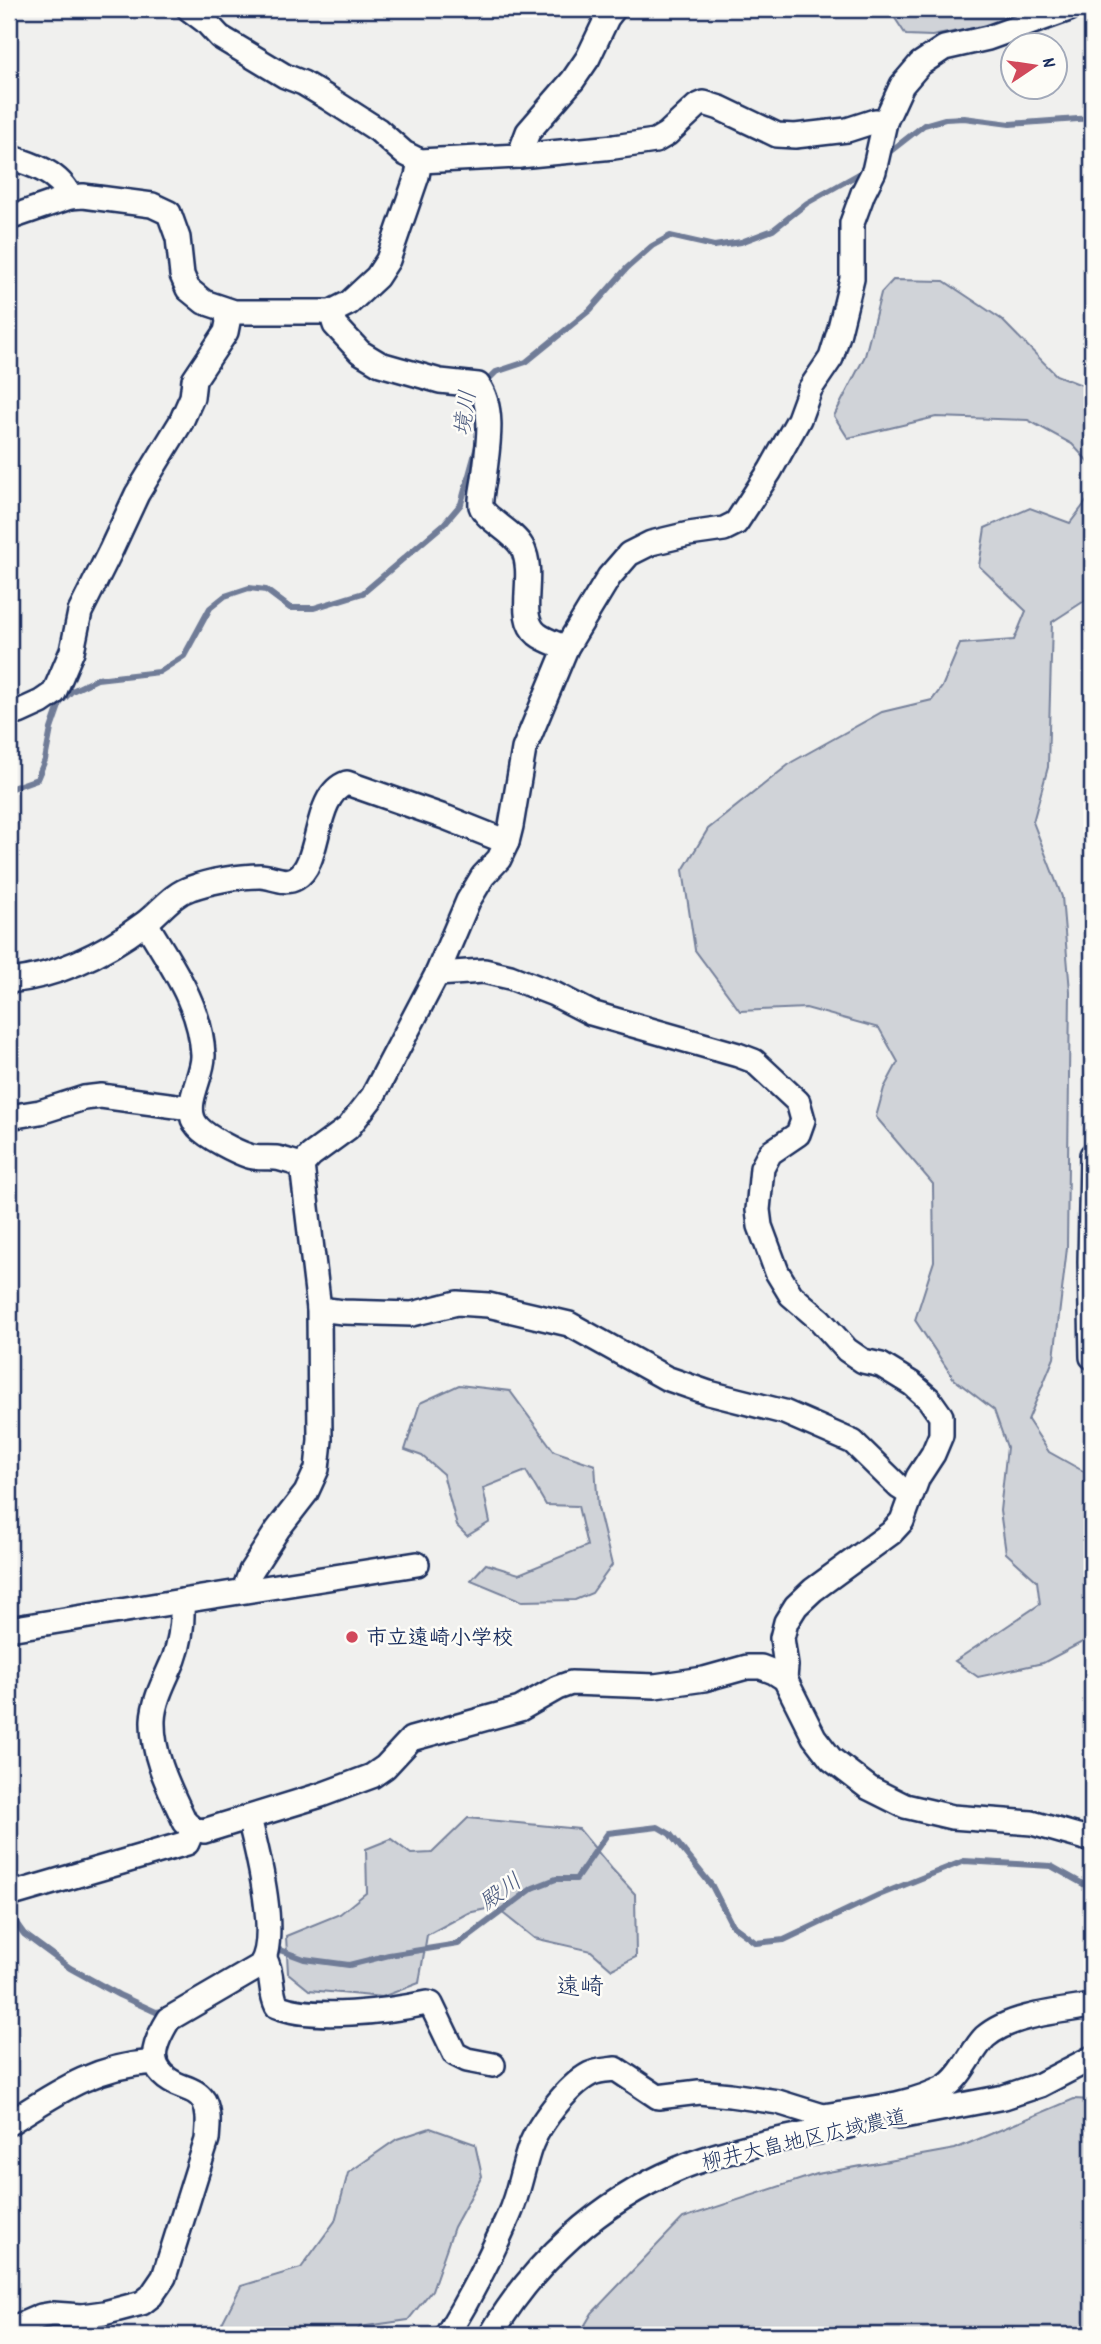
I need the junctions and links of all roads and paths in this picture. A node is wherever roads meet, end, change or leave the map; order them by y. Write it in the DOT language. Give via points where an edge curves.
graph roads {
  1 [pos="189,9"];
  2 [pos="614,9"];
  3 [pos="1069,9"];
  4 [pos="885,122"];
  5 [pos="519,156"];
  6 [pos="9,157"];
  7 [pos="420,161"];
  8 [pos="70,197"];
  9 [pos="9,218"];
  10 [pos="226,311"];
  11 [pos="331,312"];
  12 [pos="566,648"];
  13 [pos="9,712"];
  14 [pos="507,842"];
  15 [pos="146,923"];
  16 [pos="437,974"];
  17 [pos="9,981"];
  18 [pos="191,1108"];
  19 [pos="9,1117"];
  20 [pos="1092,1154"];
  21 [pos="302,1165"];
  22 [pos="319,1309"];
  23 [pos="1092,1357"];
  24 [pos="910,1494"];
  25 [pos="417,1564"];
  26 [pos="244,1590"];
  27 [pos="182,1601"];
  28 [pos="9,1629"];
  29 [pos="785,1679"];
  30 [pos="249,1818"];
  31 [pos="192,1829"];
  32 [pos="1092,1840"];
  33 [pos="9,1895"];
  34 [pos="265,1959"];
  35 [pos="1092,2006"];
  36 [pos="1092,2058"];
  37 [pos="154,2062"];
  38 [pos="493,2065"];
  39 [pos="9,2123"];
  40 [pos="9,2330"];
  41 [pos="447,2335"];
  42 [pos="491,2335"];
  1 -- 7 [label="street" via="219,37 328,98"];
  2 -- 5 [label="street" via="573,80 528,132"];
  3 -- 4 [label="street" via="988,38 944,48 920,64 902,85"];
  4 -- 5 [label="street" via="808,135 777,135 704,103 655,141"];
  4 -- 12 [label="street" via="874,171 852,223 852,279 831,358 810,389 770,471 736,523 651,543 629,554 609,577"];
  5 -- 7 [label="street"];
  6 -- 8 [label="street" via="39,166 66,188"];
  7 -- 11 [label="street" via="388,260 349,303"];
  8 -- 9 [label="street"];
  8 -- 10 [label="street" via="152,205 169,213 188,289"];
  10 -- 11 [label="street"];
  10 -- 13 [label="street" via="226,332 194,380 181,422 137,494 80,612 72,651 54,693 19,712"];
  11 -- 12 [label="street" via="335,325 360,352 380,364 440,381 478,384 485,394 488,445 481,504 485,514 520,543 527,557 528,623 537,635"];
  12 -- 14 [label="street" via="524,749"];
  14 -- 15 [label="street" via="347,783 338,786 327,802 305,870 296,878 285,881 262,876 190,888"];
  14 -- 16 [label="street" via="468,901"];
  15 -- 17 [label="street" via="71,967"];
  15 -- 18 [label="street" via="197,1016 203,1066"];
  16 -- 21 [label="street" via="373,1096 348,1128"];
  16 -- 24 [label="street" via="484,971 510,977 592,1013 738,1055 754,1061 798,1102 803,1120 798,1134 770,1153 762,1168 760,1226 791,1295 847,1350 912,1384 941,1416 941,1434"];
  18 -- 19 [label="street" via="100,1096"];
  18 -- 21 [label="street" via="196,1125 208,1136 250,1157"];
  20 -- 23 [label="street"];
  21 -- 22 [label="street"];
  22 -- 24 [label="street" via="396,1315 457,1303 569,1324 666,1378 783,1412 853,1442"];
  22 -- 26 [label="street" via="317,1469 306,1493 251,1571"];
  24 -- 29 [label="street" via="902,1521 891,1534 796,1606 782,1638"];
  25 -- 26 [label="street"];
  26 -- 27 [label="street"];
  27 -- 28 [label="street"];
  27 -- 31 [label="street" via="176,1656 153,1718 154,1743 185,1822"];
  29 -- 30 [label="street" via="761,1667 747,1667 655,1686 571,1684 520,1709 411,1739 372,1776"];
  29 -- 32 [label="street" via="814,1737 831,1759 869,1788 905,1806 1032,1823"];
  30 -- 31 [label="street" via="204,1831"];
  30 -- 34 [label="street" via="265,1902"];
  31 -- 33 [label="street" via="187,1843"];
  34 -- 37 [label="street" via="169,2020"];
  34 -- 38 [label="street" via="277,2006 310,2013 431,2004 455,2054"];
  35 -- 41 [label="street" via="1034,2016 986,2036 948,2085 917,2100 823,2116 778,2102 730,2095 699,2092 657,2097 617,2069 592,2073 570,2088 536,2135 509,2215"];
  36 -- 42 [label="street, 柳井大畠地区広域農道" via="1040,2085 1004,2097 807,2134 679,2168 588,2222 541,2265"];
  37 -- 39 [label="street" via="113,2068 75,2082"];
  37 -- 40 [label="street" via="162,2075 196,2091 209,2116 207,2140 164,2277 142,2303 82,2316 41,2316"];
}
